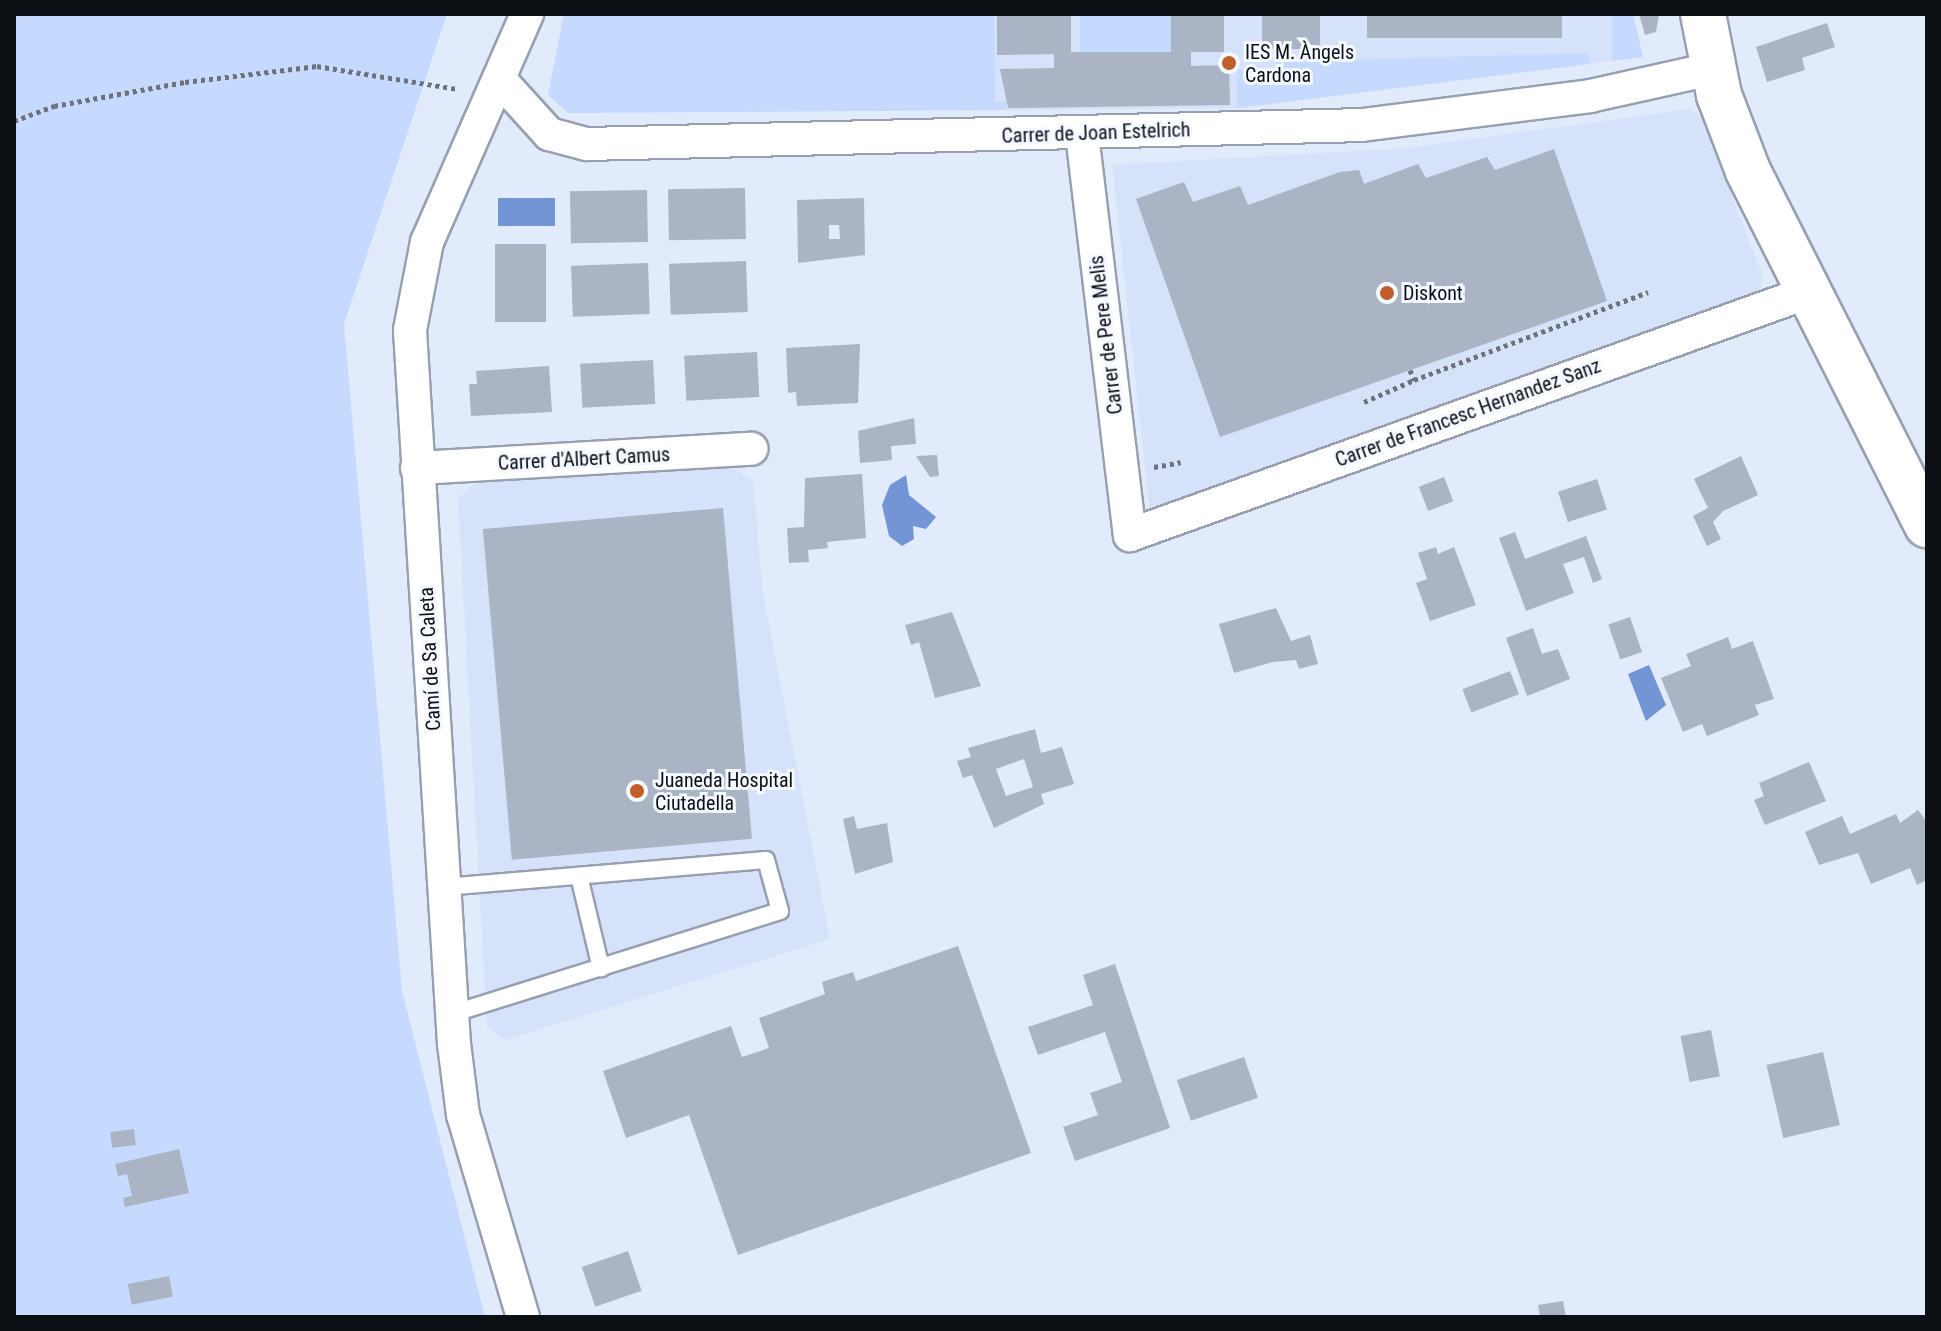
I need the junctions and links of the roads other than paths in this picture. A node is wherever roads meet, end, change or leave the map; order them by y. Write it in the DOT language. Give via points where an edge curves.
graph roads {
  1 [pos="527,14"];
  2 [pos="1703,14"];
  3 [pos="1712,69"];
  4 [pos="501,81"];
  5 [pos="1082,134"];
  6 [pos="1778,228"];
  7 [pos="1806,293"];
  8 [pos="751,449"];
  9 [pos="417,468"];
  10 [pos="1916,479"];
  11 [pos="1927,525"];
  12 [pos="1130,535"];
  13 [pos="579,876"];
  14 [pos="444,887"];
  15 [pos="601,968"];
  16 [pos="452,1014"];
  17 [pos="523,1317"];
  1 -- 4 [label="street, Camí de Sa Caleta"];
  2 -- 3 [label="street"];
  2 -- 6 [label="street" via="1737,89"];
  3 -- 5 [label="street, Carrer de Joan Estelrich" via="1590,96 1362,125"];
  3 -- 6 [label="street" via="1748,171"];
  4 -- 5 [label="street, Carrer de Joan Estelrich" via="549,134 587,144"];
  4 -- 9 [label="street, Camí de Sa Caleta" via="427,242 410,330"];
  5 -- 12 [label="street, Carrer de Pere Melis"];
  6 -- 7 [label="street"];
  7 -- 10 [label="street"];
  7 -- 12 [label="street, Carrer de Francesc Hernandez Sanz"];
  8 -- 9 [label="street, Carrer d'Albert Camus"];
  9 -- 14 [label="street, Camí de Sa Caleta"];
  10 -- 11 [label="street"];
  13 -- 14 [label="lane"];
  13 -- 15 [label="lane"];
  13 -- 15 [label="lane" via="766,860 780,911"];
  14 -- 16 [label="street, Camí de Sa Caleta"];
  15 -- 16 [label="lane"];
  16 -- 17 [label="street, Camí de Sa Caleta" via="463,1115"];
}
